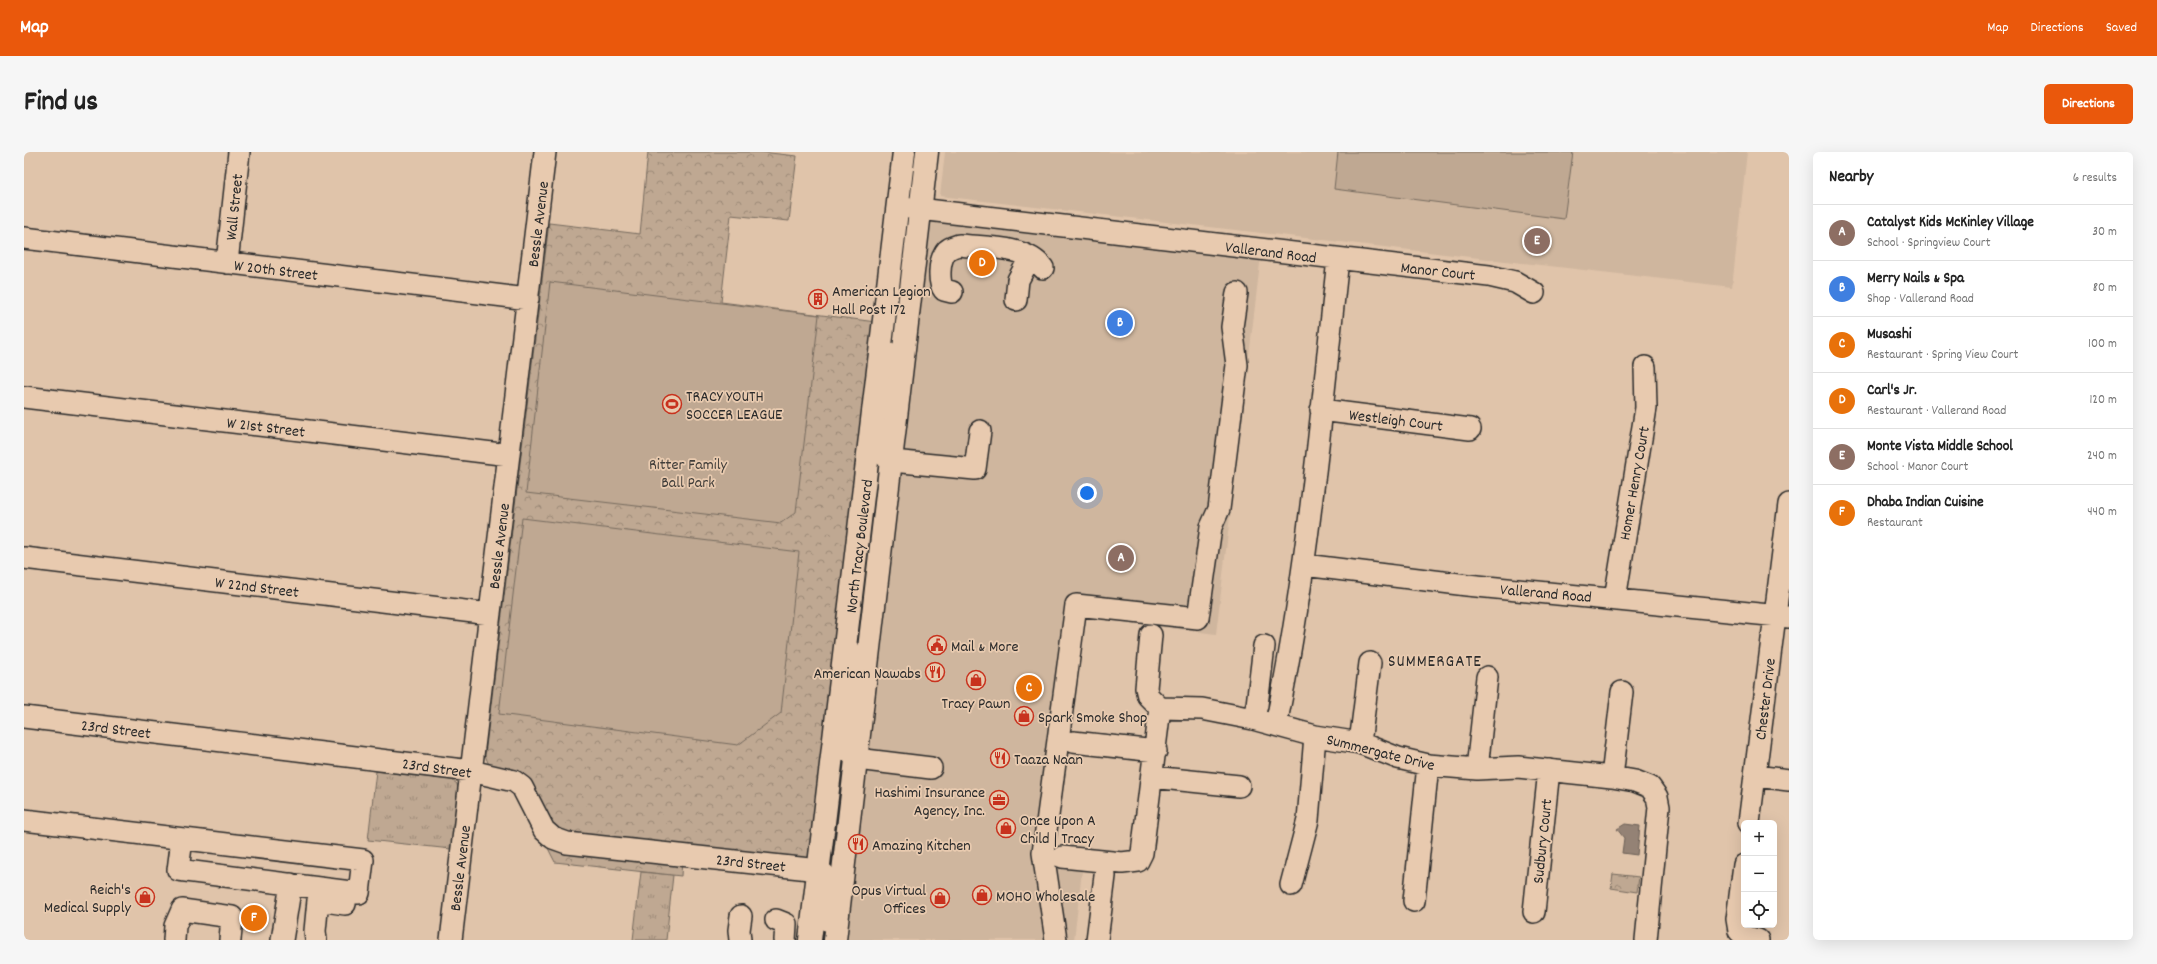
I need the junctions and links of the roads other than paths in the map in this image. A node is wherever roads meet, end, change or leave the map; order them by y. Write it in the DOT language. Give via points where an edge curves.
graph roads {
  1 [pos="239,152"];
  2 [pos="545,152"];
  3 [pos="904,152"];
  4 [pos="927,152"];
  5 [pos="898,206"];
  6 [pos="921,209"];
  7 [pos="24,238"];
  8 [pos="1338,259"];
  9 [pos="227,263"];
  10 [pos="952,292"];
  11 [pos="1237,293"];
  12 [pos="1534,293"];
  13 [pos="528,299"];
  14 [pos="1016,300"];
  15 [pos="884,323"];
  16 [pos="1645,367"];
  17 [pos="24,397"];
  18 [pos="1321,410"];
  19 [pos="1470,428"];
  20 [pos="980,431"];
  21 [pos="509,455"];
  22 [pos="892,461"];
  23 [pos="1789,504"];
  24 [pos="24,558"];
  25 [pos="1304,565"];
  26 [pos="1615,599"];
  27 [pos="490,614"];
  28 [pos="1782,616"];
  29 [pos="847,635"];
  30 [pos="1150,635"];
  31 [pos="1264,646"];
  32 [pos="1370,663"];
  33 [pos="1487,677"];
  34 [pos="1622,692"];
  35 [pos="1160,708"];
  36 [pos="24,716"];
  37 [pos="1253,719"];
  38 [pos="1276,725"];
  39 [pos="1315,736"];
  40 [pos="1073,742"];
  41 [pos="1360,744"];
  42 [pos="1156,751"];
  43 [pos="857,759"];
  44 [pos="1428,765"];
  45 [pos="931,768"];
  46 [pos="1477,769"];
  47 [pos="1549,770"];
  48 [pos="471,771"];
  49 [pos="1612,776"];
  50 [pos="1755,776"];
  51 [pos="1152,777"];
  52 [pos="1789,780"];
  53 [pos="1239,786"];
  54 [pos="24,820"];
  55 [pos="1749,820"];
  56 [pos="182,838"];
  57 [pos="1062,857"];
  58 [pos="819,870"];
  59 [pos="1105,876"];
  60 [pos="291,884"];
  61 [pos="1291,885"];
  62 [pos="1741,888"];
  63 [pos="1414,900"];
  64 [pos="357,905"];
  65 [pos="1534,912"];
  66 [pos="741,916"];
  67 [pos="776,920"];
  68 [pos="174,940"];
  69 [pos="230,940"];
  70 [pos="282,940"];
  71 [pos="316,940"];
  72 [pos="451,940"];
  73 [pos="740,940"];
  74 [pos="785,940"];
  75 [pos="810,940"];
  76 [pos="830,940"];
  77 [pos="835,940"];
  78 [pos="1056,940"];
  79 [pos="1097,940"];
  80 [pos="1646,940"];
  81 [pos="1757,940"];
  1 -- 9 [label="street, Wall Street"];
  2 -- 13 [label="street, Bessle Avenue"];
  3 -- 5 [label="main road, North Tracy Boulevard"];
  4 -- 6 [label="main road, North Tracy Boulevard"];
  5 -- 6 [label="street, Vallerand Road"];
  5 -- 15 [label="main road, North Tracy Boulevard"];
  6 -- 8 [label="street, Vallerand Road"];
  6 -- 22 [label="main road, North Tracy Boulevard"];
  7 -- 9 [label="street, W 20th Street"];
  8 -- 12 [label="street, Manor Court" via="1489,276 1515,282"];
  8 -- 18 [label="street, Vallerand Road"];
  9 -- 13 [label="street, W 20th Street"];
  10 -- 14 [label="street" via="944,290 940,283 942,259 945,252 958,245 1021,253 1032,257 1034,268 1018,280"];
  11 -- 78 [label="street" via="1232,327 1238,365 1220,509 1211,527 1198,618 1076,605 1043,853"];
  13 -- 21 [label="street, Bessle Avenue"];
  15 -- 22 [label="street" via="890,357 882,443 886,457"];
  15 -- 29 [label="main road, North Tracy Boulevard"];
  16 -- 26 [label="street, Homer Henry Court" via="1646,408"];
  17 -- 21 [label="street, W 21st Street"];
  18 -- 19 [label="street, Westleigh Court"];
  18 -- 25 [label="street, Vallerand Road"];
  20 -- 22 [label="street" via="975,469"];
  21 -- 27 [label="street, Bessle Avenue"];
  22 -- 43 [label="main road, North Tracy Boulevard"];
  23 -- 28 [label="street, Chester Drive"];
  24 -- 27 [label="street, W 22nd Street"];
  25 -- 26 [label="street, Vallerand Road" via="1467,585"];
  25 -- 38 [label="street, Vallerand Road" via="1292,647"];
  26 -- 28 [label="street, Vallerand Road"];
  27 -- 48 [label="street, Bessle Avenue"];
  28 -- 50 [label="street, Chester Drive"];
  29 -- 43 [label="street" via="852,671 846,745 852,756"];
  29 -- 58 [label="main road, North Tracy Boulevard"];
  30 -- 35 [label="street" via="1146,688 1148,696"];
  31 -- 37 [label="street"];
  32 -- 41 [label="street"];
  33 -- 46 [label="street"];
  34 -- 49 [label="street"];
  35 -- 37 [label="street, Summergate Drive" via="1202,709"];
  35 -- 42 [label="street"];
  36 -- 48 [label="street, 23rd Street"];
  37 -- 38 [label="street, Summergate Drive"];
  38 -- 39 [label="street, Summergate Drive"];
  39 -- 41 [label="street, Summergate Drive"];
  39 -- 61 [label="street" via="1308,820"];
  40 -- 42 [label="street"];
  41 -- 44 [label="street, Summergate Drive" via="1398,758"];
  42 -- 51 [label="street"];
  43 -- 45 [label="street"];
  43 -- 77 [label="main road, North Tracy Boulevard"];
  44 -- 46 [label="street, Summergate Drive"];
  44 -- 63 [label="street"];
  46 -- 47 [label="street, Summergate Drive" via="1518,767"];
  47 -- 49 [label="street, Summergate Drive"];
  47 -- 65 [label="street, Sudbury Court"];
  48 -- 58 [label="street, 23rd Street" via="514,781 522,787 544,830 553,838 567,843"];
  48 -- 72 [label="street, Bessle Avenue"];
  49 -- 80 [label="street, Summergate Drive" via="1650,787 1657,797 1659,807"];
  50 -- 52 [label="street"];
  50 -- 55 [label="street, Chester Drive"];
  51 -- 53 [label="street"];
  51 -- 57 [label="street" via="1142,853 1138,861 1122,863"];
  54 -- 56 [label="street"];
  56 -- 60 [label="street" via="178,870"];
  56 -- 60 [label="street" via="363,860 359,893"];
  58 -- 75 [label="main road, North Tracy Boulevard"];
  58 -- 76 [label="street" via="824,873 829,886 825,929"];
  59 -- 79 [label="street"];
  60 -- 70 [label="street"];
  62 -- 81 [label="street" via="1737,919 1739,931 1746,937"];
  64 -- 71 [label="street" via="318,900 314,931"];
  66 -- 73 [label="street"];
  67 -- 74 [label="street" via="786,924"];
  68 -- 69 [label="street" via="175,926 182,910 232,917"];
}
